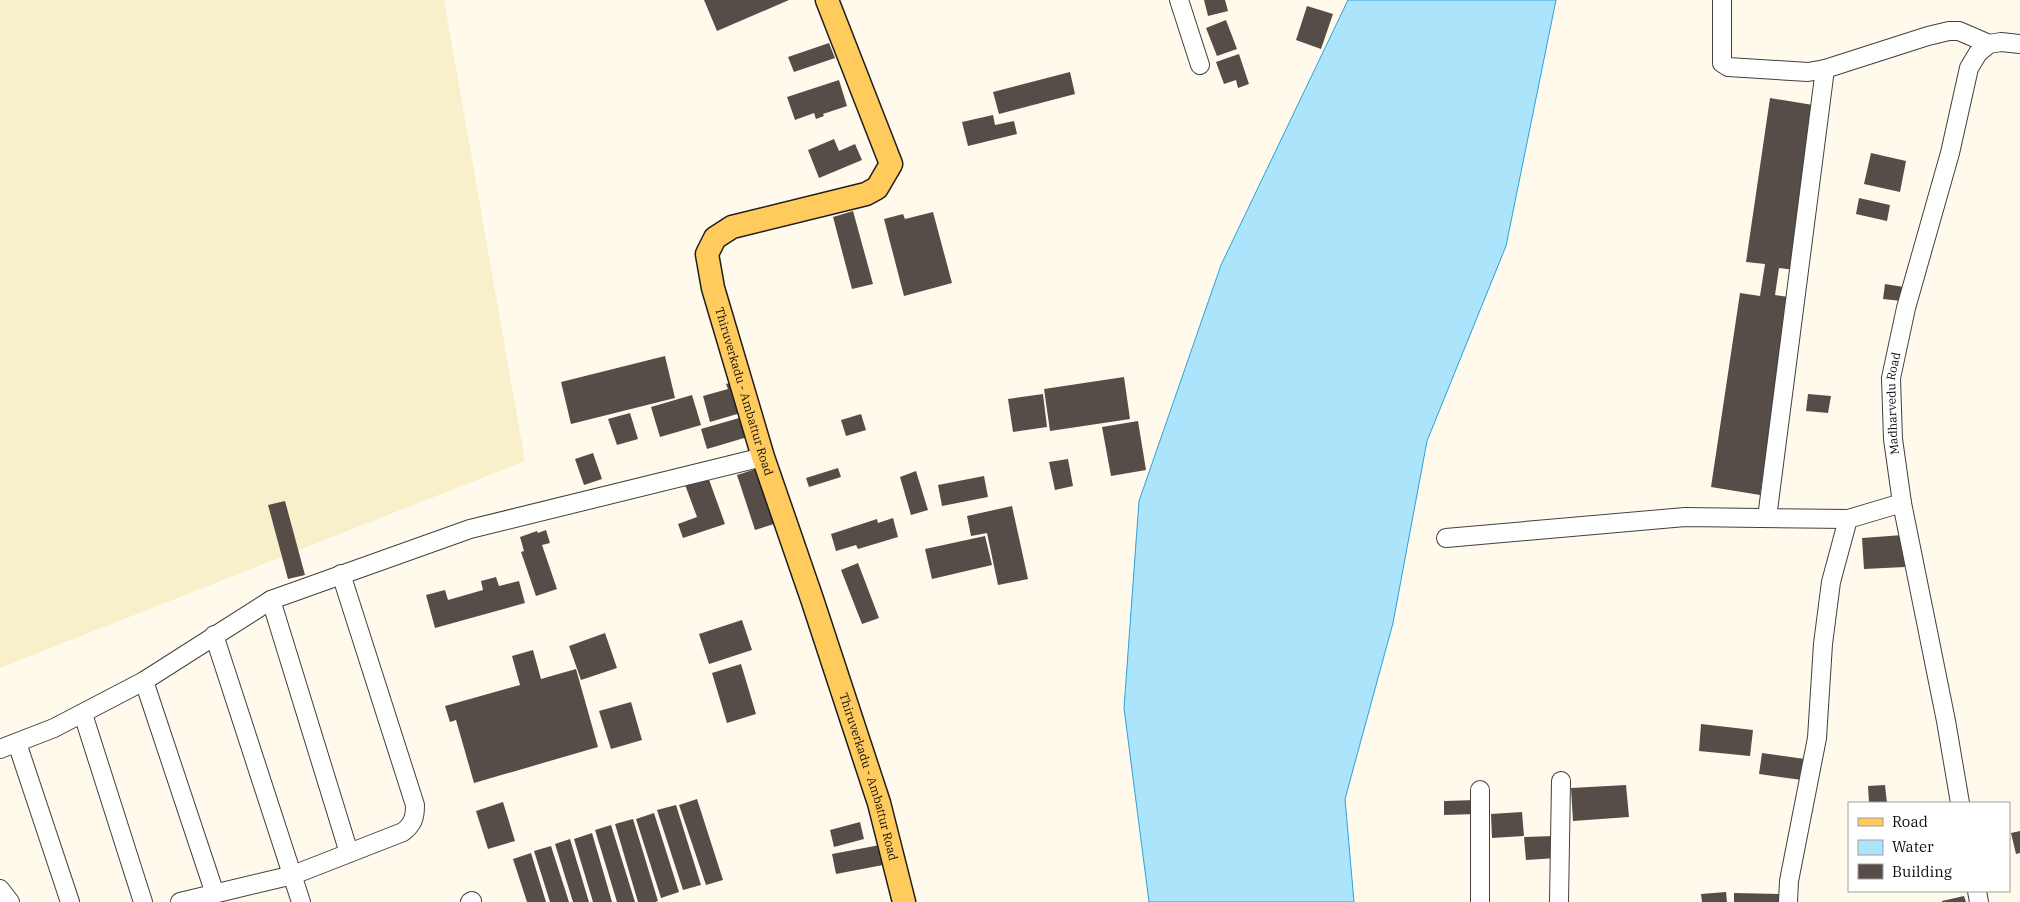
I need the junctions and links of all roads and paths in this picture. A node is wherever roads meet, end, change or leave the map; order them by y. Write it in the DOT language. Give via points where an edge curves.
graph roads {
  1 [pos="827,0"];
  2 [pos="1179,0"];
  3 [pos="1722,0"];
  4 [pos="1989,44"];
  5 [pos="2020,44"];
  6 [pos="1200,65"];
  7 [pos="1825,69"];
  8 [pos="763,457"];
  9 [pos="1902,503"];
  10 [pos="1767,518"];
  11 [pos="1848,518"];
  12 [pos="1446,538"];
  13 [pos="341,574"];
  14 [pos="271,600"];
  15 [pos="214,636"];
  16 [pos="144,681"];
  17 [pos="83,714"];
  18 [pos="17,743"];
  19 [pos="0,749"];
  20 [pos="1561,781"];
  21 [pos="1480,790"];
  22 [pos="1960,802"];
  23 [pos="349,853"];
  24 [pos="292,875"];
  25 [pos="0,889"];
  26 [pos="215,894"];
  27 [pos="10,902"];
  28 [pos="70,902"];
  29 [pos="143,902"];
  30 [pos="180,902"];
  31 [pos="301,902"];
  32 [pos="904,902"];
  33 [pos="1480,902"];
  34 [pos="1559,902"];
  35 [pos="1788,902"];
  1 -- 8 [label="main road, Thiruverkadu - Ambattur Road" via="891,164 877,188 866,194 732,227 715,238 707,254 713,288"];
  2 -- 6 [label="street"];
  3 -- 7 [label="street" via="1722,63 1728,67 1808,72"];
  4 -- 5 [label="street"];
  4 -- 7 [label="street" via="1959,32 1949,32"];
  4 -- 9 [label="street, Madharvedu Road" via="1978,53 1969,68 1950,153 1906,308 1891,378 1893,439"];
  7 -- 10 [label="street"];
  8 -- 13 [label="street" via="470,529"];
  8 -- 32 [label="main road, Thiruverkadu - Ambattur Road" via="879,803"];
  9 -- 11 [label="street"];
  9 -- 22 [label="street, Madharvedu Road"];
  10 -- 11 [label="street"];
  10 -- 12 [label="street" via="1685,517"];
  11 -- 35 [label="street" via="1831,582 1817,738"];
  13 -- 14 [label="street"];
  13 -- 23 [label="street" via="415,806 415,817 403,832"];
  14 -- 15 [label="street"];
  14 -- 23 [label="street"];
  15 -- 16 [label="street"];
  15 -- 24 [label="street"];
  16 -- 17 [label="street"];
  16 -- 26 [label="street"];
  17 -- 18 [label="street"];
  17 -- 29 [label="street"];
  18 -- 19 [label="street"];
  18 -- 28 [label="street"];
  20 -- 34 [label="street"];
  21 -- 33 [label="street"];
  23 -- 24 [label="street"];
  24 -- 26 [label="street"];
  24 -- 31 [label="street"];
  25 -- 27 [label="street"];
  26 -- 30 [label="street"];
}
